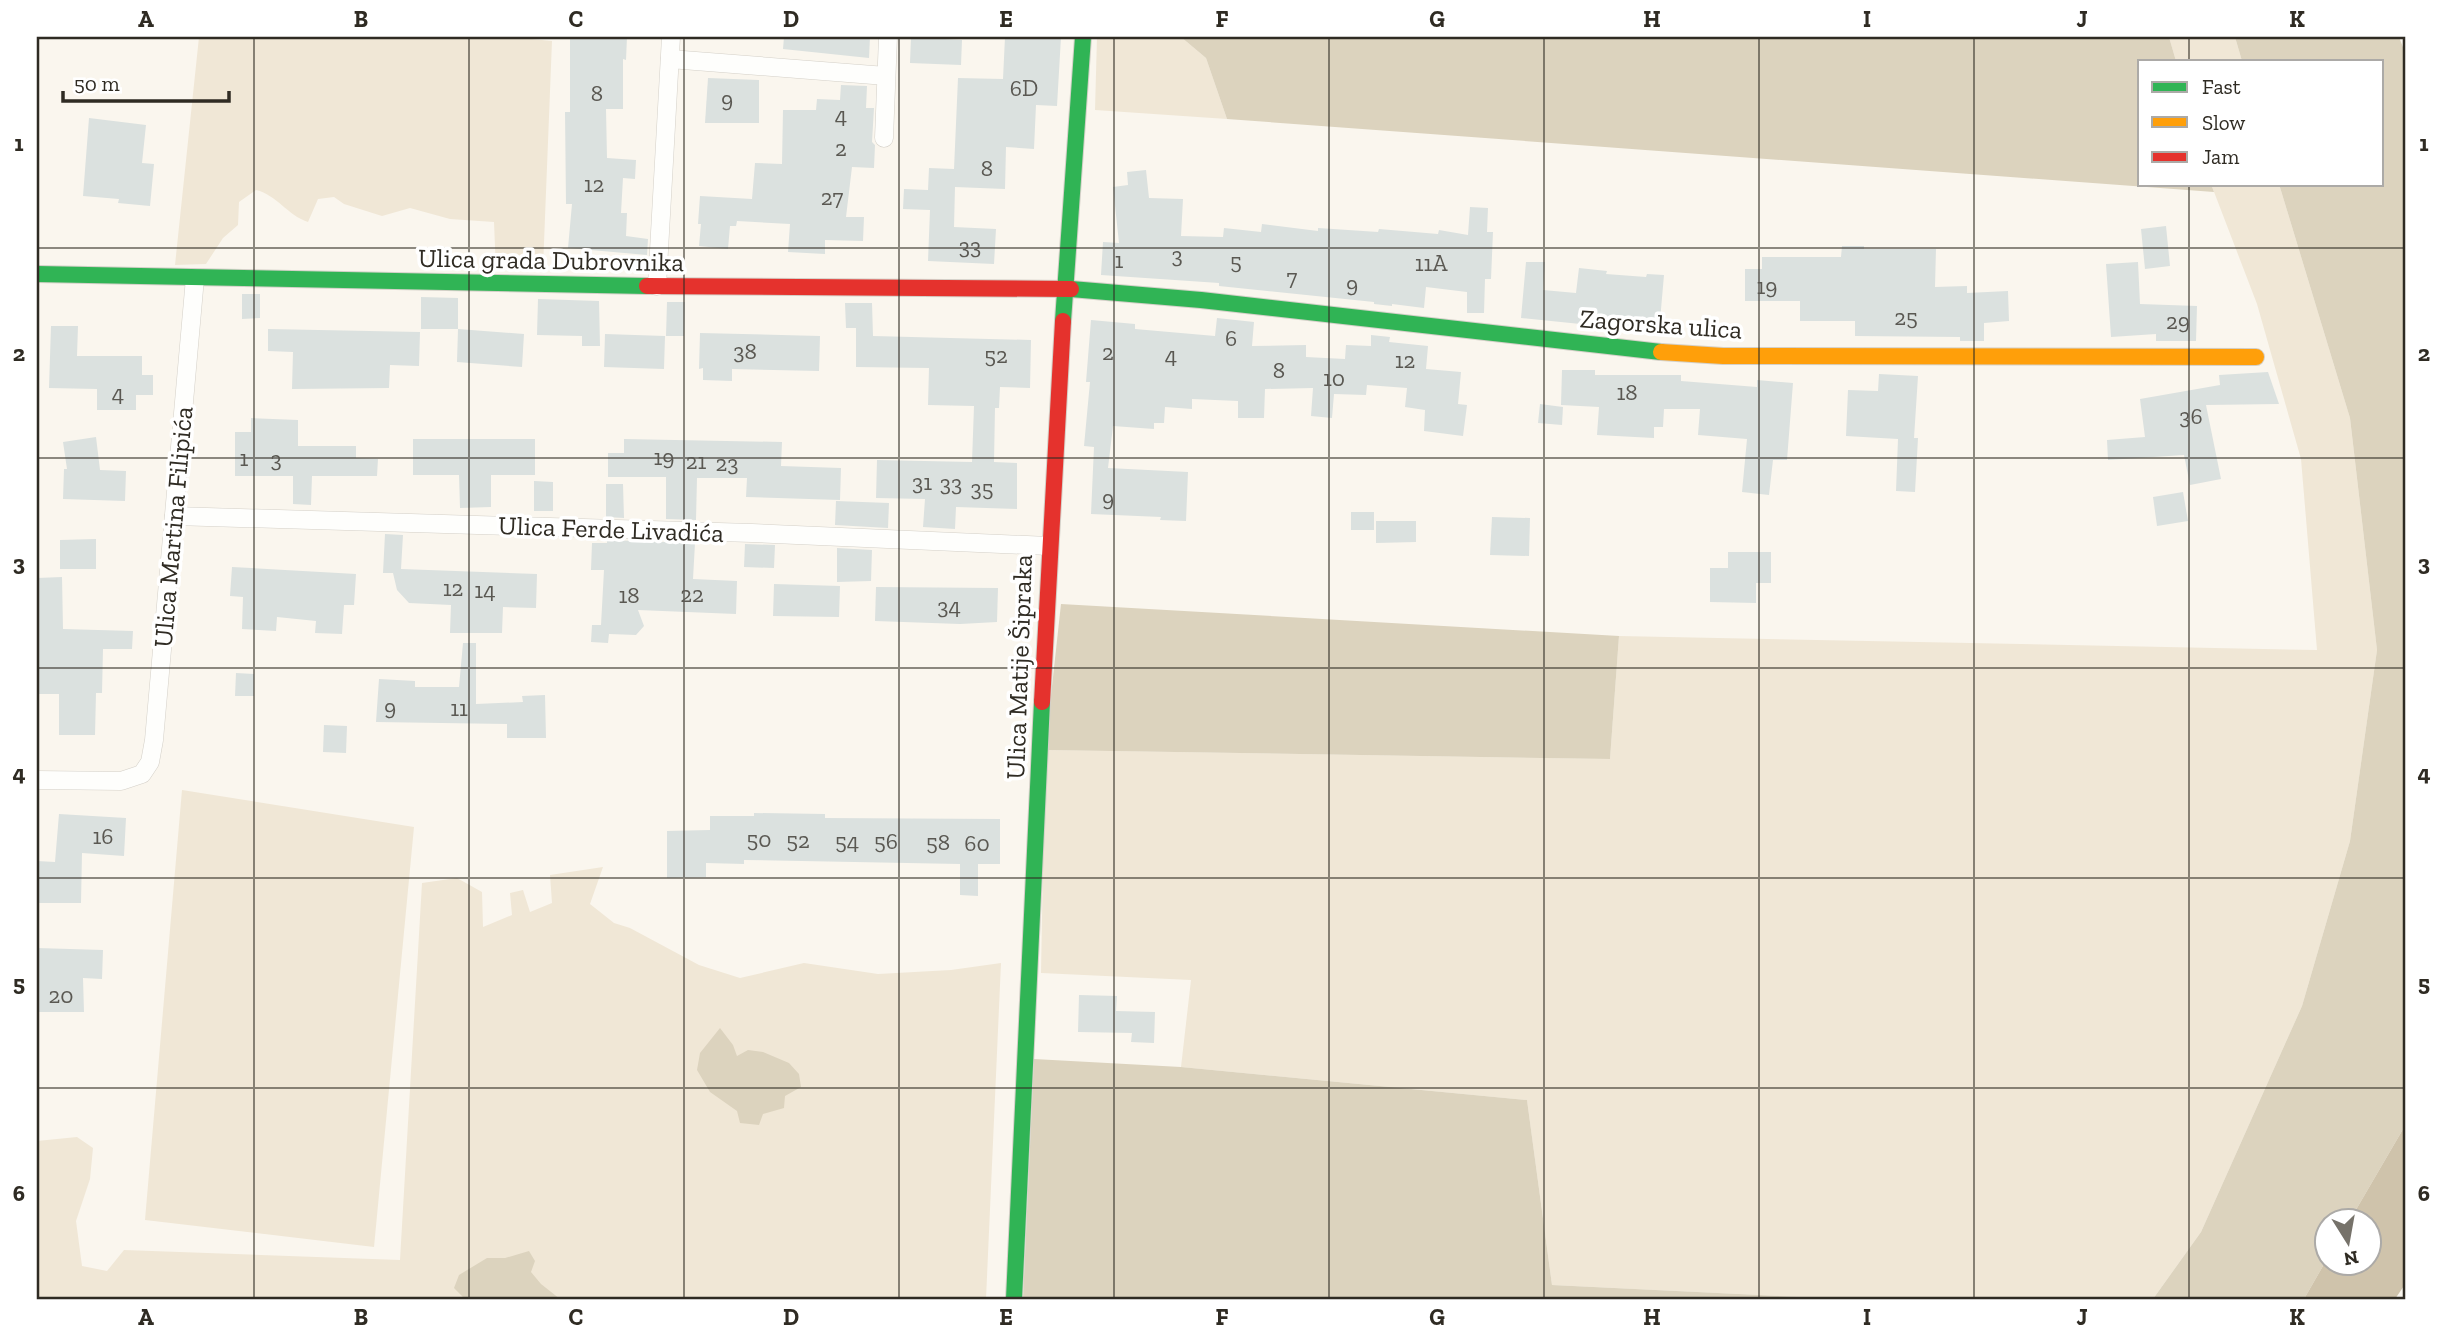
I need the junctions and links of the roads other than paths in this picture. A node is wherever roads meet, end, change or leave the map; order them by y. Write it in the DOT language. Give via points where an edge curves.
graph roads {
  1 [pos="671,37"];
  2 [pos="888,37"];
  3 [pos="1083,37"];
  4 [pos="670,58"];
  5 [pos="886,76"];
  6 [pos="884,138"];
  7 [pos="37,274"];
  8 [pos="195,278"];
  9 [pos="657,286"];
  10 [pos="1064,288"];
  11 [pos="2256,357"];
  12 [pos="174,516"];
  13 [pos="1049,546"];
  14 [pos="37,780"];
  15 [pos="1014,1299"];
  1 -- 4 [label="street"];
  2 -- 5 [label="street"];
  3 -- 10 [label="street, Ulica Matije Šipraka"];
  4 -- 5 [label="street"];
  4 -- 9 [label="street"];
  5 -- 6 [label="street"];
  7 -- 8 [label="street, Ulica grada Dubrovnika"];
  8 -- 9 [label="street, Ulica grada Dubrovnika"];
  8 -- 12 [label="street, Ulica Martina Filipića"];
  9 -- 10 [label="street, Ulica grada Dubrovnika"];
  10 -- 11 [label="street, Zagorska ulica" via="1723,356"];
  10 -- 13 [label="street, Ulica Matije Šipraka"];
  12 -- 13 [label="street, Ulica Ferde Livadića"];
  12 -- 14 [label="street, Ulica Martina Filipića" via="150,762 142,774 121,781"];
  13 -- 15 [label="street, Ulica Matije Šipraka"];
}
